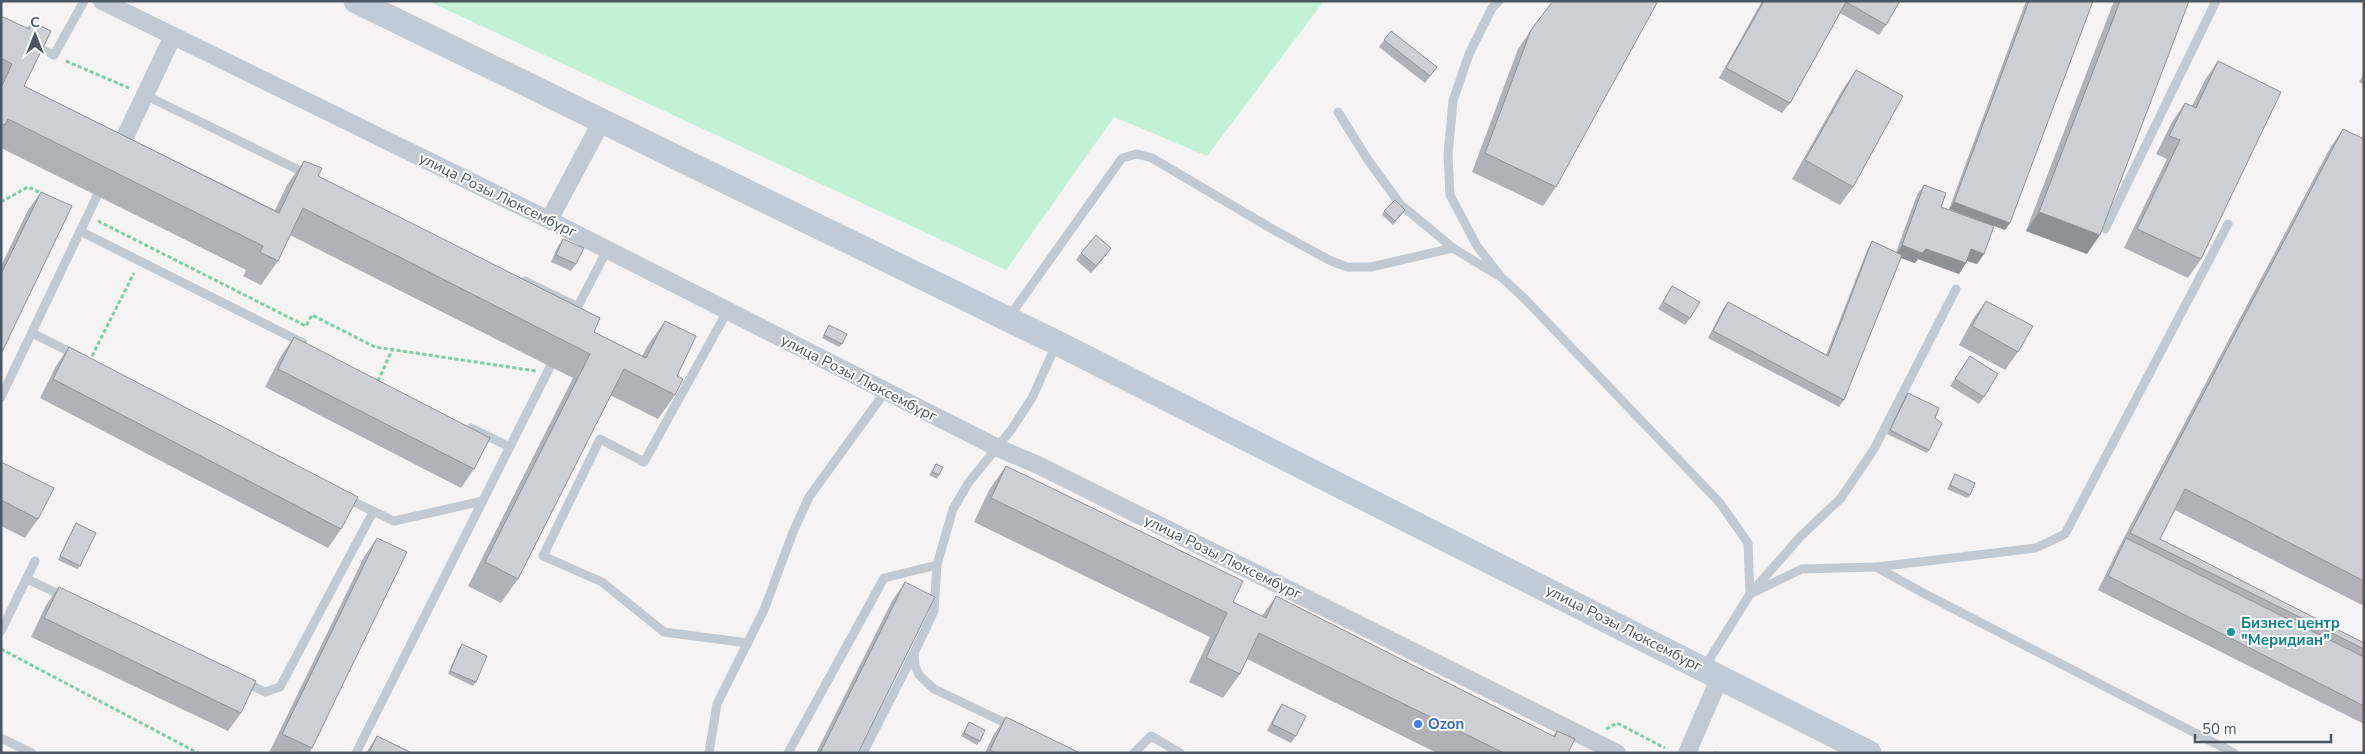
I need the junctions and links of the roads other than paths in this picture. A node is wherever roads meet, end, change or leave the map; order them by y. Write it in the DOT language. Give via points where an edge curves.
graph roads {
  1 [pos="84,1"];
  2 [pos="102,1"];
  3 [pos="356,1"];
  4 [pos="1499,1"];
  5 [pos="2216,1"];
  6 [pos="173,36"];
  7 [pos="19,38"];
  8 [pos="145,95"];
  9 [pos="1338,112"];
  10 [pos="602,121"];
  11 [pos="113,163"];
  12 [pos="313,177"];
  13 [pos="97,196"];
  14 [pos="549,220"];
  15 [pos="2228,224"];
  16 [pos="2105,229"];
  17 [pos="80,231"];
  18 [pos="1453,248"];
  19 [pos="607,250"];
  20 [pos="516,276"];
  21 [pos="1501,278"];
  22 [pos="1956,289"];
  23 [pos="578,306"];
  24 [pos="728,310"];
  25 [pos="572,318"];
  26 [pos="1007,319"];
  27 [pos="32,333"];
  28 [pos="1057,343"];
  29 [pos="316,350"];
  30 [pos="89,362"];
  31 [pos="549,370"];
  32 [pos="885,392"];
  33 [pos="1,397"];
  34 [pos="466,425"];
  35 [pos="510,447"];
  36 [pos="996,447"];
  37 [pos="338,494"];
  38 [pos="483,501"];
  39 [pos="373,512"];
  40 [pos="35,562"];
  41 [pos="937,564"];
  42 [pos="1876,567"];
  43 [pos="27,579"];
  44 [pos="1750,594"];
  45 [pos="71,600"];
  46 [pos="3,625"];
  47 [pos="748,643"];
  48 [pos="914,653"];
  49 [pos="1712,673"];
  50 [pos="239,679"];
  51 [pos="1027,733"];
  52 [pos="1,738"];
  53 [pos="32,753"];
  54 [pos="356,753"];
  55 [pos="709,753"];
  56 [pos="788,753"];
  57 [pos="863,753"];
  58 [pos="1134,753"];
  59 [pos="1180,753"];
  60 [pos="1617,753"];
  61 [pos="1687,753"];
  62 [pos="1869,753"];
  63 [pos="2234,753"];
  1 -- 7 [label="lane" via="54,55"];
  2 -- 6 [label="street, улица Розы Люксембург"];
  3 -- 10 [label="main road, улица Розы Люксембург"];
  4 -- 21 [label="lane" via="1492,8 1469,54 1453,101 1448,155 1450,195 1477,246"];
  5 -- 16 [label="lane"];
  6 -- 8 [label="street"];
  6 -- 14 [label="street, улица Розы Люксембург"];
  8 -- 11 [label="street"];
  8 -- 12 [label="lane"];
  9 -- 18 [label="lane" via="1400,204"];
  10 -- 14 [label="street"];
  10 -- 26 [label="main road, улица Розы Люксембург"];
  13 -- 17 [label="lane"];
  14 -- 19 [label="street, улица Розы Люксембург"];
  15 -- 42 [label="lane" via="2065,534 2036,548"];
  17 -- 27 [label="lane"];
  17 -- 29 [label="lane"];
  18 -- 21 [label="lane"];
  18 -- 26 [label="lane" via="1371,267 1347,267 1274,230 1172,168 1137,154 1122,158"];
  19 -- 23 [label="lane"];
  19 -- 24 [label="street, улица Розы Люксембург"];
  20 -- 23 [label="lane"];
  21 -- 44 [label="lane" via="1525,299 1720,503 1748,543"];
  22 -- 44 [label="lane" via="1874,450 1841,498 1800,537"];
  23 -- 25 [label="lane"];
  24 -- 32 [label="street, улица Розы Люксембург"];
  24 -- 47 [label="lane" via="644,462 600,439 543,556 602,582 664,632"];
  26 -- 28 [label="main road, улица Розы Люксембург"];
  27 -- 30 [label="lane"];
  27 -- 33 [label="lane"];
  28 -- 36 [label="lane" via="1032,398"];
  28 -- 49 [label="main road, улица Розы Люксембург"];
  31 -- 35 [label="lane"];
  32 -- 36 [label="street, улица Розы Люксембург"];
  32 -- 47 [label="lane" via="809,497"];
  34 -- 35 [label="lane"];
  35 -- 38 [label="lane"];
  36 -- 41 [label="lane" via="953,509"];
  36 -- 60 [label="street, улица Розы Люксембург"];
  37 -- 39 [label="lane"];
  38 -- 39 [label="lane" via="394,521"];
  38 -- 54 [label="lane"];
  39 -- 50 [label="lane" via="280,687 265,692"];
  40 -- 43 [label="lane"];
  41 -- 48 [label="lane" via="934,612"];
  41 -- 56 [label="lane" via="884,578"];
  42 -- 44 [label="lane" via="1802,569"];
  42 -- 63 [label="lane"];
  43 -- 45 [label="lane"];
  43 -- 46 [label="lane"];
  44 -- 49 [label="lane"];
  47 -- 55 [label="lane" via="717,704"];
  48 -- 51 [label="lane" via="919,675 934,689"];
  48 -- 57 [label="lane"];
  49 -- 61 [label="street"];
  49 -- 62 [label="main road, улица Розы Люксембург"];
  52 -- 53 [label="lane"];
  58 -- 59 [label="lane" via="1151,736"];
}
